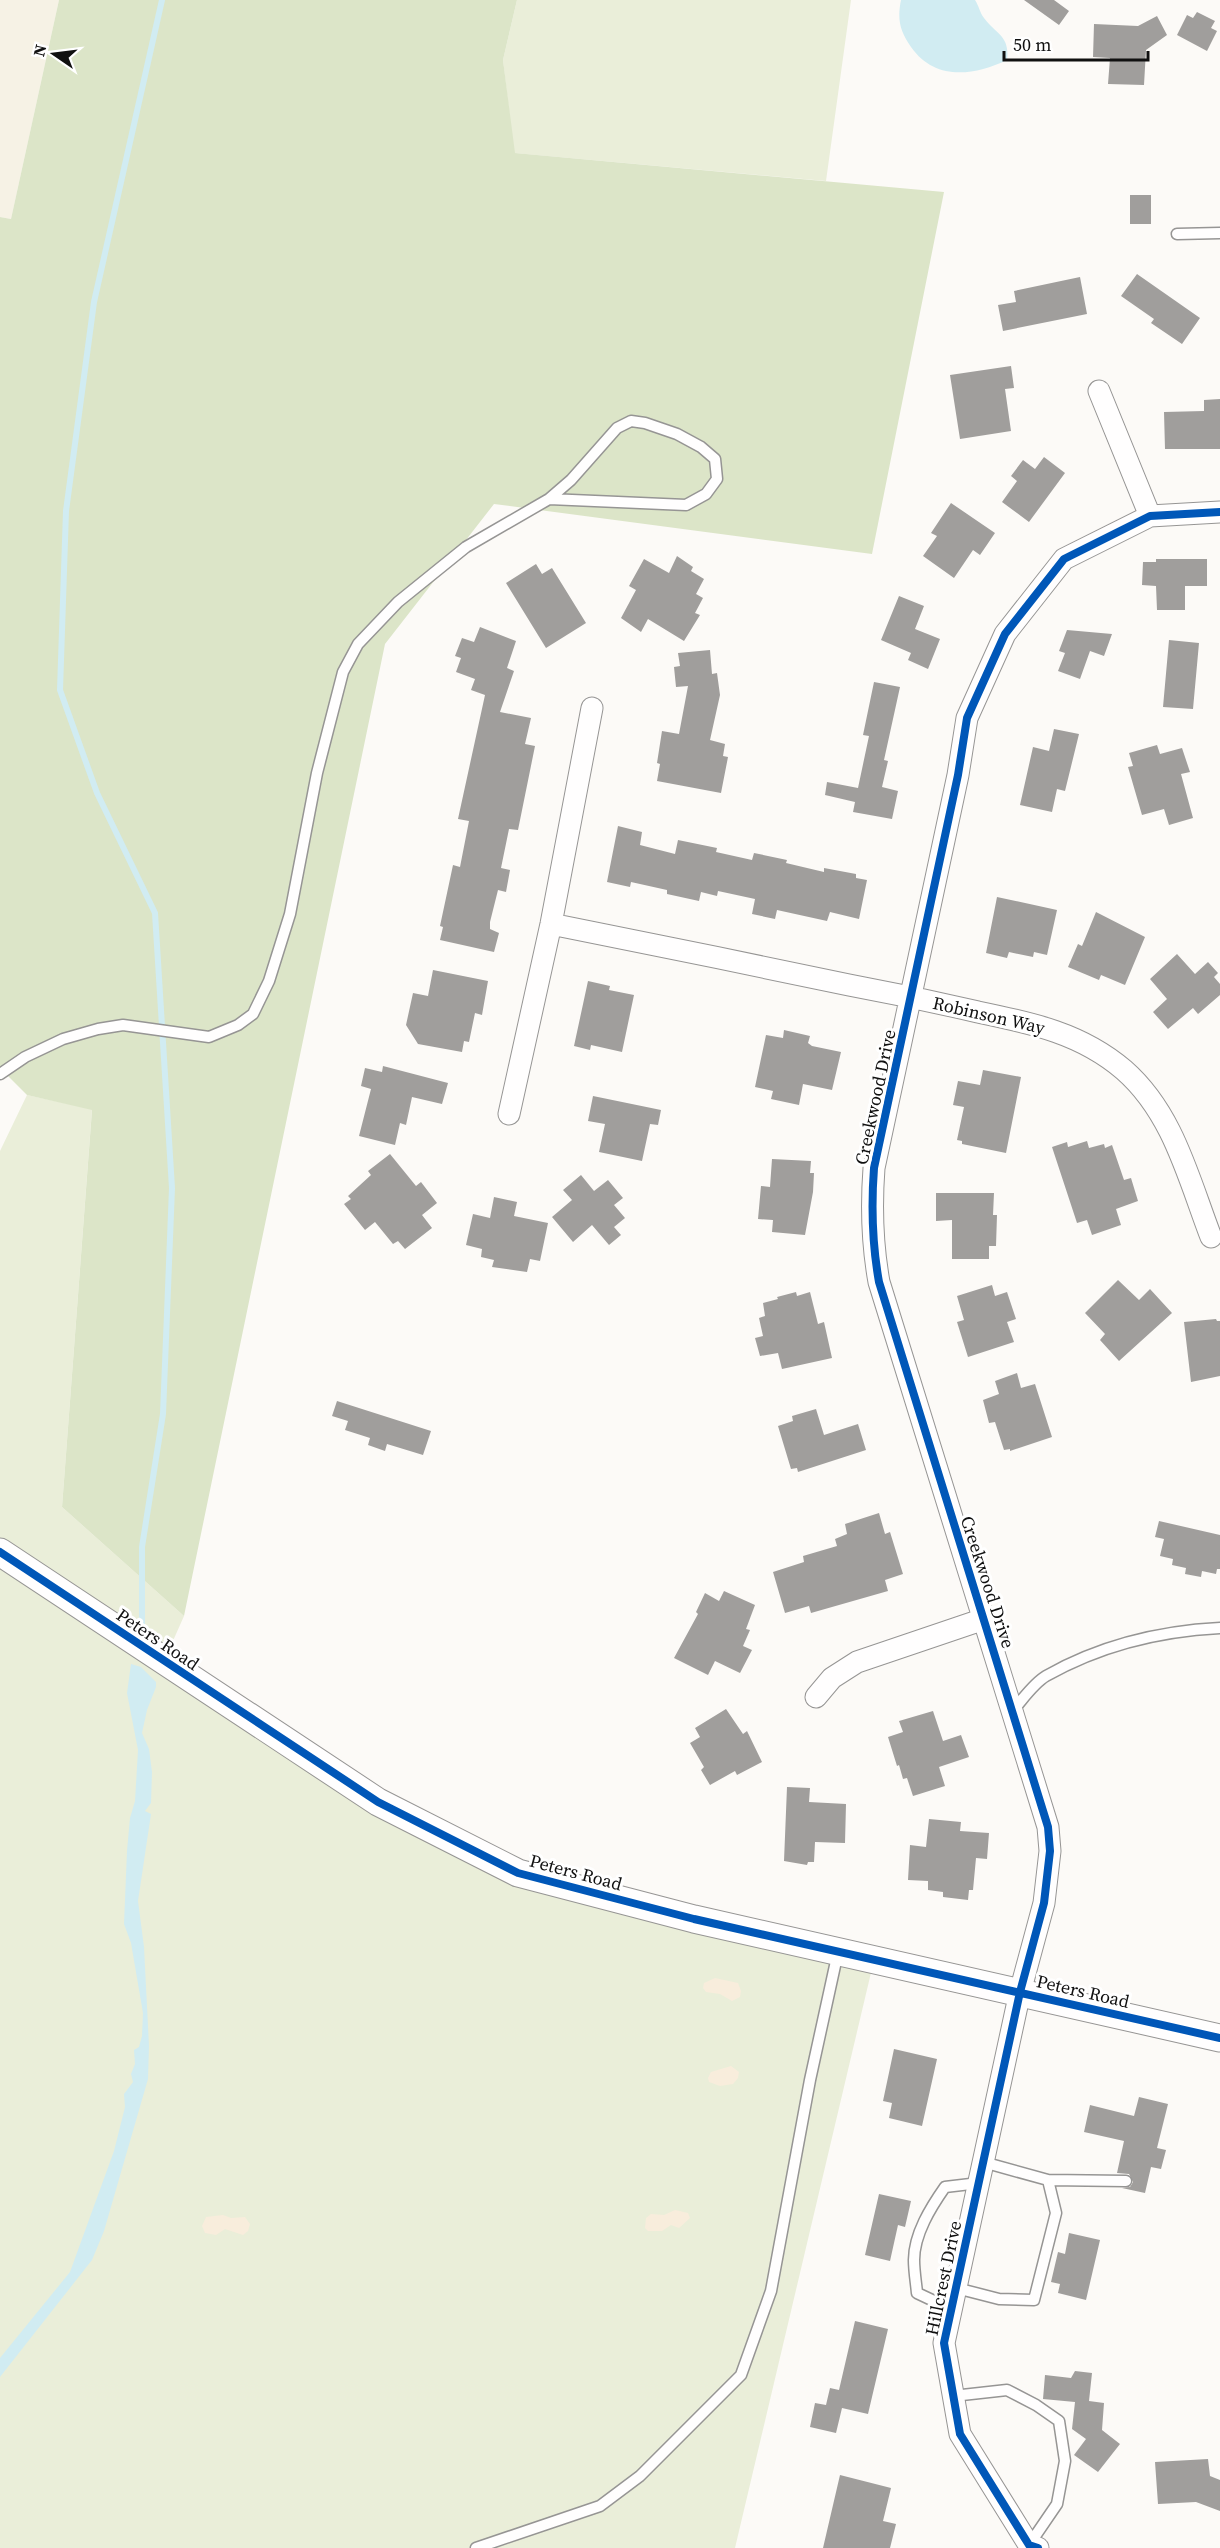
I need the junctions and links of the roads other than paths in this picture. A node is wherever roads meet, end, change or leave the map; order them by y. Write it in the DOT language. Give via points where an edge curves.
graph roads {
  1 [pos="1220,233"];
  2 [pos="1177,234"];
  3 [pos="1099,391"];
  4 [pos="549,499"];
  5 [pos="1220,512"];
  6 [pos="1150,516"];
  7 [pos="592,708"];
  8 [pos="551,924"];
  9 [pos="912,997"];
  10 [pos="0,1074"];
  11 [pos="509,1114"];
  12 [pos="1211,1237"];
  13 [pos="0,1552"];
  14 [pos="984,1619"];
  15 [pos="1220,1628"];
  16 [pos="816,1697"];
  17 [pos="1014,1709"];
  18 [pos="838,1951"];
  19 [pos="1020,1992"];
  20 [pos="1220,2038"];
  21 [pos="983,2162"];
  22 [pos="1048,2180"];
  23 [pos="1126,2181"];
  24 [pos="979,2183"];
  25 [pos="956,2288"];
  26 [pos="951,2309"];
  27 [pos="953,2396"];
  28 [pos="1032,2547"];
  29 [pos="476,2548"];
  1 -- 2 [label="lane"];
  3 -- 6 [label="street"];
  4 -- 4 [label="lane" via="617,428 631,421 677,434 715,459 717,479 706,494 686,505"];
  4 -- 10 [label="lane" via="466,547 398,602 358,644 344,672 317,773 290,914 269,981 253,1014 209,1037 123,1025 98,1029 63,1039 24,1057"];
  5 -- 6 [label="street, Creekwood Drive"];
  6 -- 9 [label="street, Creekwood Drive" via="1064,559 1005,634 967,718"];
  7 -- 8 [label="street"];
  8 -- 9 [label="street, Robinson Way"];
  8 -- 11 [label="street"];
  9 -- 12 [label="street, Robinson Way" via="1052,1029 1078,1039 1108,1058 1153,1100 1176,1141"];
  9 -- 14 [label="street, Creekwood Drive" via="874,1168 873,1247 882,1292"];
  13 -- 18 [label="street, Peters Road" via="378,1802 518,1873 694,1919"];
  14 -- 16 [label="street" via="857,1662 832,1678"];
  14 -- 17 [label="street, Creekwood Drive"];
  15 -- 17 [label="lane" via="1192,1629 1116,1645 1044,1677"];
  17 -- 19 [label="street, Creekwood Drive" via="1048,1827 1050,1851 1044,1903"];
  18 -- 19 [label="street, Peters Road"];
  18 -- 29 [label="lane" via="771,2291 741,2375 640,2476 600,2506"];
  19 -- 20 [label="street, Peters Road"];
  19 -- 21 [label="street, Hillcrest Drive"];
  21 -- 22 [label="lane"];
  21 -- 24 [label="street, Hillcrest Drive"];
  22 -- 23 [label="lane"];
  22 -- 25 [label="lane" via="1056,2213 1034,2300 999,2299"];
  24 -- 25 [label="street, Hillcrest Drive"];
  24 -- 26 [label="lane" via="945,2187 921,2231 914,2258 917,2293"];
  25 -- 26 [label="street, Hillcrest Drive"];
  26 -- 27 [label="street, Hillcrest Drive" via="944,2343"];
  27 -- 28 [label="street, Hillcrest Drive" via="960,2434"];
  27 -- 28 [label="lane" via="1007,2390 1059,2421 1065,2461 1057,2504"];
}
